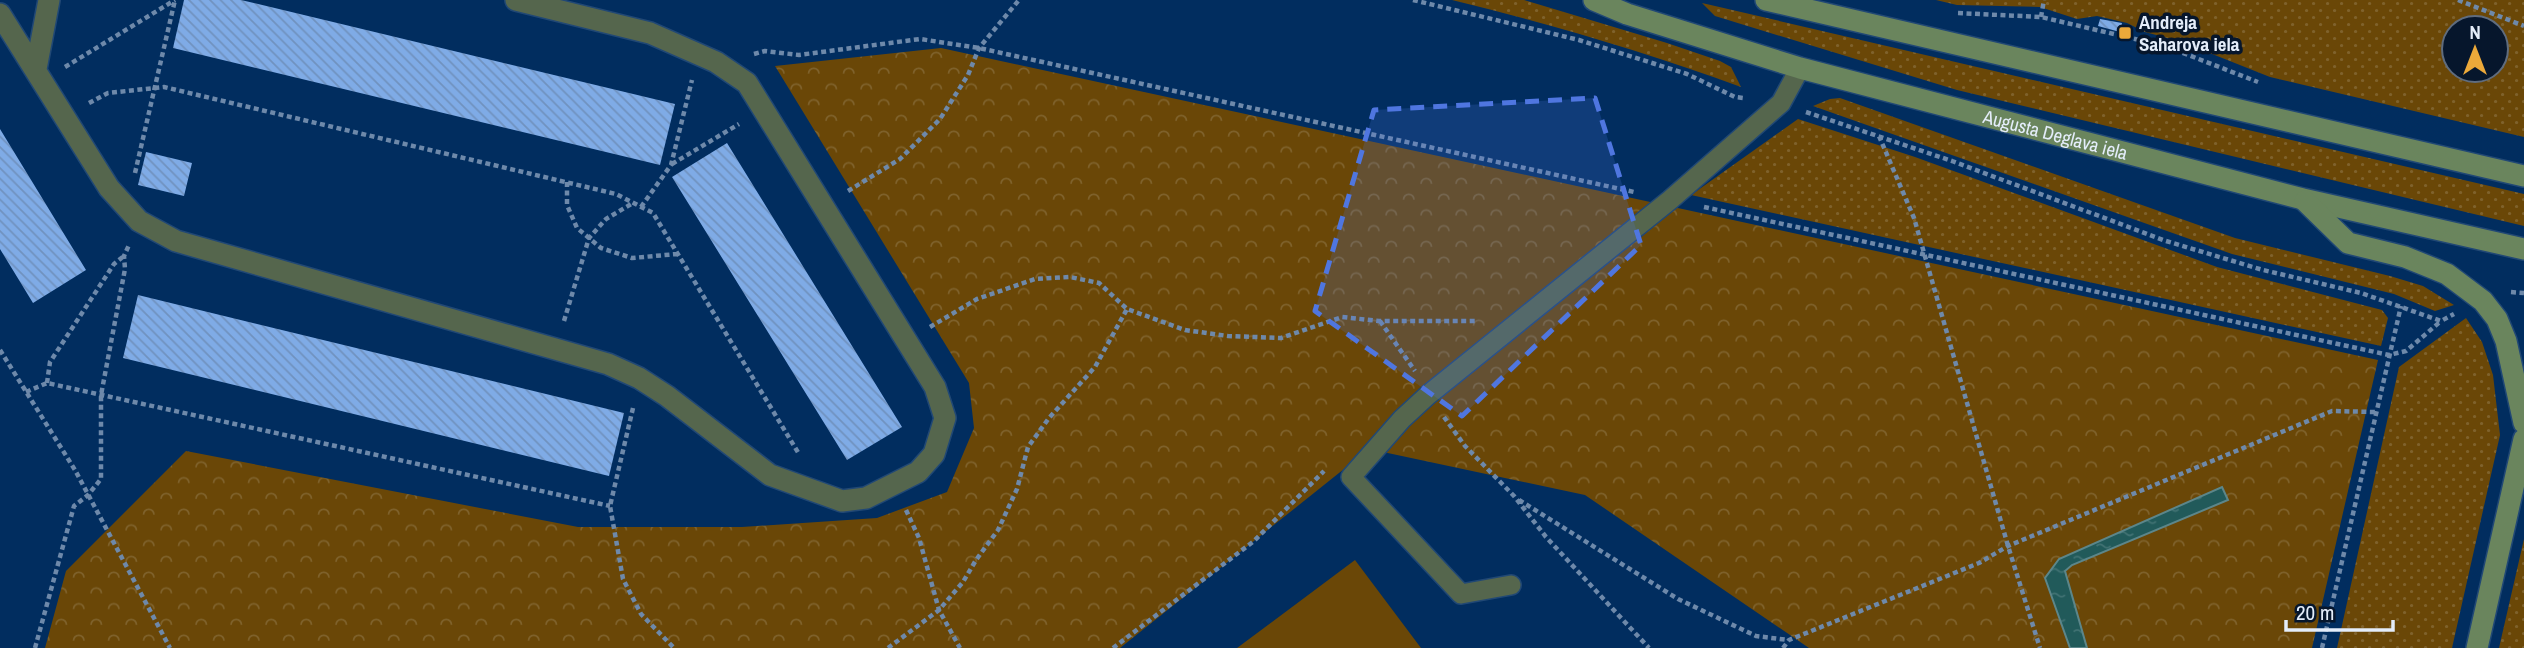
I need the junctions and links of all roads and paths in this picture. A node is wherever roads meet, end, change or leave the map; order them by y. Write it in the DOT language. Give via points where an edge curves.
graph roads {
  1 [pos="49,0"];
  2 [pos="175,0"];
  3 [pos="516,0"];
  4 [pos="1018,0"];
  5 [pos="1413,0"];
  6 [pos="1594,0"];
  7 [pos="1766,0"];
  8 [pos="2044,0"];
  9 [pos="2458,0"];
  10 [pos="1955,13"];
  11 [pos="0,14"];
  12 [pos="2041,17"];
  13 [pos="2524,26"];
  14 [pos="979,48"];
  15 [pos="707,58"];
  16 [pos="1800,68"];
  17 [pos="40,75"];
  18 [pos="2260,83"];
  19 [pos="155,88"];
  20 [pos="1781,103"];
  21 [pos="764,108"];
  22 [pos="65,116"];
  23 [pos="1879,136"];
  24 [pos="671,165"];
  25 [pos="2524,176"];
  26 [pos="567,182"];
  27 [pos="2303,199"];
  28 [pos="1670,200"];
  29 [pos="633,203"];
  30 [pos="824,206"];
  31 [pos="641,207"];
  32 [pos="133,215"];
  33 [pos="589,238"];
  34 [pos="2524,249"];
  35 [pos="677,254"];
  36 [pos="1924,255"];
  37 [pos="124,256"];
  38 [pos="2401,306"];
  39 [pos="1127,309"];
  40 [pos="2461,311"];
  41 [pos="1379,321"];
  42 [pos="1484,321"];
  43 [pos="2441,321"];
  44 [pos="905,341"];
  45 [pos="555,349"];
  46 [pos="0,350"];
  47 [pos="2389,355"];
  48 [pos="639,378"];
  49 [pos="47,383"];
  50 [pos="26,392"];
  51 [pos="101,395"];
  52 [pos="1428,395"];
  53 [pos="2375,412"];
  54 [pos="2524,423"];
  55 [pos="2524,439"];
  56 [pos="894,484"];
  57 [pos="823,494"];
  58 [pos="88,495"];
  59 [pos="1514,496"];
  60 [pos="610,506"];
  61 [pos="2008,546"];
  62 [pos="1511,585"];
  63 [pos="939,610"];
  64 [pos="1789,640"];
  65 [pos="35,648"];
  66 [pos="170,648"];
  67 [pos="674,648"];
  68 [pos="888,648"];
  69 [pos="960,648"];
  70 [pos="1649,648"];
  71 [pos="1783,648"];
  72 [pos="2040,648"];
  73 [pos="2322,648"];
  74 [pos="2477,648"];
  1 -- 17 [label="street"];
  2 -- 17 [label="path"];
  2 -- 19 [label="path"];
  3 -- 15 [label="street" via="650,33"];
  4 -- 14 [label="path"];
  5 -- 20 [label="path" via="1579,40 1687,74 1735,97"];
  6 -- 16 [label="main road, Augusta Deglava iela"];
  7 -- 25 [label="main road"];
  8 -- 12 [label="path"];
  9 -- 13 [label="path"];
  10 -- 12 [label="path"];
  11 -- 17 [label="street"];
  12 -- 18 [label="path" via="2165,46"];
  14 -- 15 [label="path" via="920,39 799,55 765,51"];
  14 -- 28 [label="path"];
  14 -- 30 [label="path" via="940,119 900,159"];
  15 -- 21 [label="street" via="747,83"];
  15 -- 24 [label="path"];
  16 -- 20 [label="lane"];
  16 -- 27 [label="main road, Augusta Deglava iela"];
  17 -- 22 [label="street"];
  19 -- 22 [label="path" via="108,93"];
  19 -- 26 [label="path"];
  19 -- 32 [label="path"];
  20 -- 23 [label="path"];
  20 -- 28 [label="lane"];
  21 -- 24 [label="path"];
  21 -- 30 [label="street"];
  22 -- 32 [label="street" via="109,188"];
  23 -- 36 [label="path" via="1914,218"];
  23 -- 38 [label="path" via="2166,241"];
  24 -- 31 [label="path"];
  26 -- 29 [label="path" via="617,194"];
  26 -- 33 [label="path" via="567,205 577,228"];
  27 -- 34 [label="main road, Augusta Deglava iela"];
  27 -- 54 [label="main road" via="2348,243 2405,257 2447,274 2483,301 2506,341"];
  28 -- 36 [label="path"];
  28 -- 52 [label="lane"];
  29 -- 31 [label="path"];
  29 -- 33 [label="path" via="606,219"];
  30 -- 44 [label="street"];
  31 -- 35 [label="path" via="653,213"];
  32 -- 37 [label="path"];
  32 -- 45 [label="street" via="176,241"];
  33 -- 35 [label="path" via="601,248 632,258"];
  33 -- 45 [label="path"];
  35 -- 57 [label="path"];
  36 -- 47 [label="path"];
  36 -- 61 [label="path"];
  37 -- 49 [label="path" via="114,264 50,362"];
  37 -- 51 [label="path"];
  38 -- 43 [label="path"];
  38 -- 47 [label="path"];
  39 -- 41 [label="path" via="1185,330 1228,336 1281,338 1342,317"];
  39 -- 44 [label="path" via="1099,283 1070,277 1035,279 977,299"];
  39 -- 63 [label="path" via="1096,367 1028,447 1017,489 998,530"];
  40 -- 43 [label="path"];
  41 -- 42 [label="path"];
  41 -- 52 [label="path"];
  43 -- 47 [label="path" via="2406,351"];
  44 -- 56 [label="street" via="935,387 945,418 934,454 918,472"];
  45 -- 48 [label="street"];
  46 -- 50 [label="path"];
  47 -- 53 [label="path"];
  48 -- 57 [label="street" via="770,475"];
  48 -- 60 [label="path"];
  49 -- 50 [label="path"];
  49 -- 51 [label="path"];
  50 -- 58 [label="path"];
  51 -- 58 [label="path" via="101,479"];
  51 -- 60 [label="path"];
  52 -- 59 [label="path" via="1465,446"];
  52 -- 62 [label="lane" via="1352,477 1461,594"];
  53 -- 61 [label="path" via="2332,411"];
  53 -- 73 [label="path"];
  55 -- 74 [label="main road"];
  56 -- 57 [label="street" via="866,498 842,501"];
  56 -- 63 [label="path" via="919,538"];
  58 -- 65 [label="path" via="74,506"];
  58 -- 66 [label="path"];
  59 -- 64 [label="path" via="1678,599 1756,636"];
  59 -- 70 [label="path"];
  60 -- 67 [label="path" via="623,579 641,614"];
  61 -- 64 [label="path" via="1979,563"];
  61 -- 72 [label="path"];
  63 -- 68 [label="path"];
  63 -- 69 [label="path"];
  64 -- 71 [label="path"];
}
